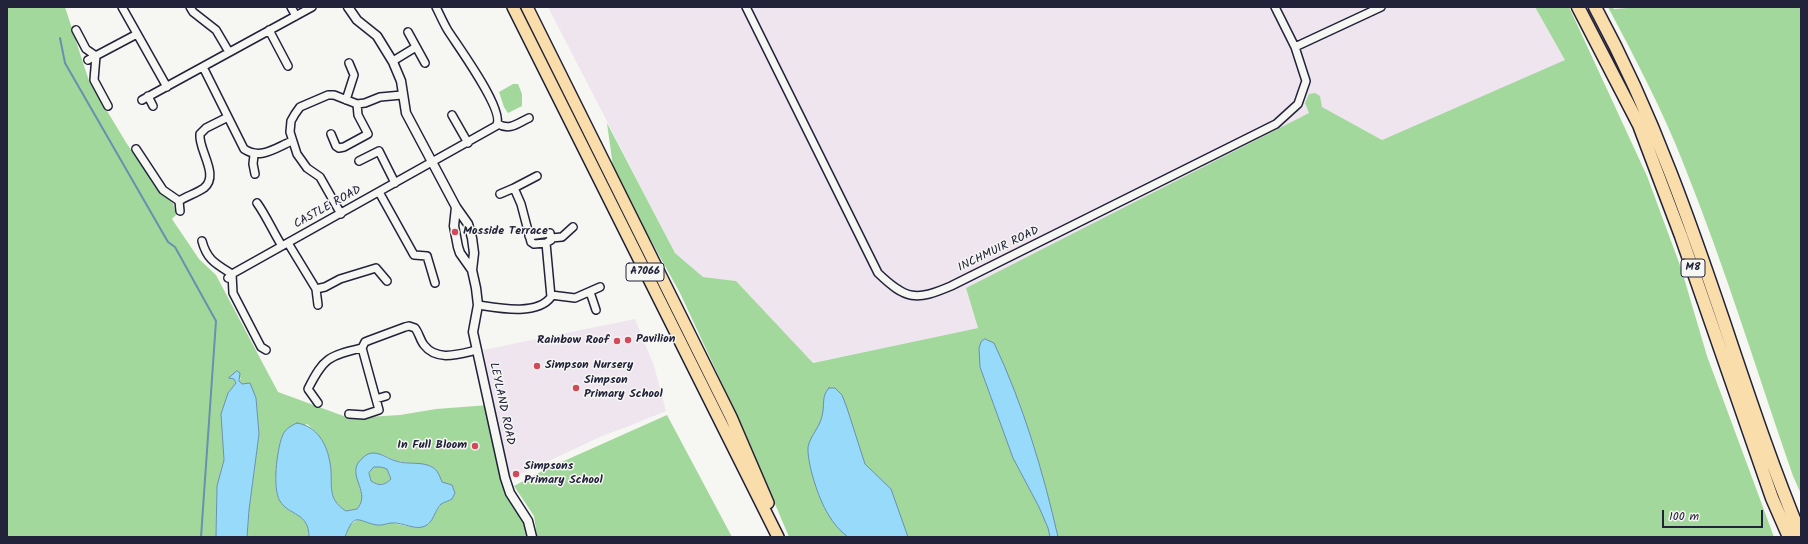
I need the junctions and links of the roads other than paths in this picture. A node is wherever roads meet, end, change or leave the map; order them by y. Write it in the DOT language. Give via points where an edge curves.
graph roads {
  1 [pos="122,7"];
  2 [pos="190,7"];
  3 [pos="290,7"];
  4 [pos="312,7"];
  5 [pos="348,7"];
  6 [pos="436,7"];
  7 [pos="513,7"];
  8 [pos="527,7"];
  9 [pos="746,7"];
  10 [pos="1275,7"];
  11 [pos="1381,7"];
  12 [pos="1578,7"];
  13 [pos="1595,7"];
  14 [pos="296,16"];
  15 [pos="76,30"];
  16 [pos="269,30"];
  17 [pos="408,32"];
  18 [pos="137,34"];
  19 [pos="1295,46"];
  20 [pos="416,47"];
  21 [pos="229,52"];
  22 [pos="96,56"];
  23 [pos="88,60"];
  24 [pos="393,61"];
  25 [pos="349,63"];
  26 [pos="425,63"];
  27 [pos="288,66"];
  28 [pos="203,67"];
  29 [pos="167,87"];
  30 [pos="402,95"];
  31 [pos="346,100"];
  32 [pos="357,104"];
  33 [pos="108,106"];
  34 [pos="153,106"];
  35 [pos="452,115"];
  36 [pos="228,116"];
  37 [pos="529,118"];
  38 [pos="498,124"];
  39 [pos="331,134"];
  40 [pos="292,141"];
  41 [pos="468,143"];
  42 [pos="136,149"];
  43 [pos="254,155"];
  44 [pos="359,161"];
  45 [pos="433,162"];
  46 [pos="255,174"];
  47 [pos="536,176"];
  48 [pos="395,183"];
  49 [pos="514,188"];
  50 [pos="379,192"];
  51 [pos="500,194"];
  52 [pos="179,201"];
  53 [pos="257,203"];
  54 [pos="456,207"];
  55 [pos="180,211"];
  56 [pos="341,214"];
  57 [pos="573,227"];
  58 [pos="529,236"];
  59 [pos="549,240"];
  60 [pos="202,241"];
  61 [pos="285,245"];
  62 [pos="472,270"];
  63 [pos="230,276"];
  64 [pos="387,281"];
  65 [pos="434,283"];
  66 [pos="600,287"];
  67 [pos="316,289"];
  68 [pos="590,292"];
  69 [pos="551,295"];
  70 [pos="318,305"];
  71 [pos="478,305"];
  72 [pos="596,310"];
  73 [pos="362,348"];
  74 [pos="266,350"];
  75 [pos="477,350"];
  76 [pos="386,396"];
  77 [pos="376,398"];
  78 [pos="318,404"];
  79 [pos="349,414"];
  80 [pos="1801,536"];
  81 [pos="532,537"];
  82 [pos="778,537"];
  83 [pos="782,537"];
  84 [pos="1788,537"];
  1 -- 18 [label="street"];
  2 -- 21 [label="street" via="216,30"];
  3 -- 14 [label="street"];
  4 -- 14 [label="street"];
  5 -- 24 [label="street, LEYLAND ROAD" via="357,20 377,36"];
  6 -- 38 [label="street" via="447,30 488,92"];
  7 -- 82 [label="main road, A7066"];
  8 -- 83 [label="main road, A7066" via="730,417"];
  9 -- 19 [label="street, INCHMUIR ROAD" via="878,273 898,291 912,295 930,295 951,286 1276,124 1298,104 1306,81"];
  10 -- 19 [label="street, INCHMUIR ROAD"];
  11 -- 19 [label="street"];
  12 -- 84 [label="highway, M8" via="1642,133"];
  13 -- 80 [label="highway, M8" via="1669,169 1763,438"];
  14 -- 16 [label="street"];
  15 -- 22 [label="street" via="86,49"];
  16 -- 21 [label="street"];
  16 -- 27 [label="street"];
  17 -- 20 [label="street"];
  18 -- 22 [label="street"];
  18 -- 29 [label="street"];
  20 -- 24 [label="street"];
  20 -- 26 [label="street"];
  21 -- 28 [label="street"];
  22 -- 23 [label="street"];
  22 -- 33 [label="street" via="94,80"];
  24 -- 30 [label="street, LEYLAND ROAD" via="401,81"];
  25 -- 31 [label="street" via="354,75"];
  28 -- 29 [label="street"];
  28 -- 36 [label="street"];
  29 -- 34 [label="street" via="145,98"];
  30 -- 32 [label="street" via="380,97"];
  30 -- 45 [label="street, LEYLAND ROAD" via="406,113"];
  31 -- 32 [label="street"];
  31 -- 40 [label="street" via="328,95 300,107 291,121"];
  32 -- 39 [label="street" via="358,115 368,134 339,148"];
  35 -- 41 [label="street"];
  36 -- 43 [label="street" via="244,149"];
  36 -- 52 [label="street" via="200,134 200,145 210,169 208,182 205,187"];
  37 -- 38 [label="street" via="508,128"];
  38 -- 41 [label="street, CASTLE ROAD"];
  40 -- 43 [label="street" via="260,155"];
  40 -- 56 [label="street" via="302,162 320,177"];
  41 -- 45 [label="street, CASTLE ROAD"];
  42 -- 52 [label="street" via="163,190"];
  43 -- 46 [label="street"];
  44 -- 48 [label="street" via="378,151"];
  45 -- 48 [label="street, CASTLE ROAD"];
  45 -- 54 [label="street, LEYLAND ROAD"];
  47 -- 49 [label="street"];
  48 -- 50 [label="street, CASTLE ROAD"];
  49 -- 51 [label="street"];
  49 -- 58 [label="street"];
  50 -- 56 [label="street, CASTLE ROAD"];
  50 -- 65 [label="street, CASTLE ROAD" via="414,255 427,256"];
  52 -- 55 [label="street"];
  53 -- 61 [label="street, CASTLE ROAD" via="268,216 275,235"];
  54 -- 62 [label="street, LEYLAND ROAD" via="464,218 472,238"];
  54 -- 62 [label="street, LEYLAND ROAD" via="454,226 458,246"];
  56 -- 61 [label="street, CASTLE ROAD"];
  57 -- 59 [label="street" via="564,239"];
  58 -- 59 [label="street" via="532,244"];
  58 -- 59 [label="street" via="549,233"];
  59 -- 69 [label="street"];
  60 -- 63 [label="street" via="205,252 213,262"];
  61 -- 63 [label="street, CASTLE ROAD"];
  61 -- 67 [label="street, CASTLE ROAD"];
  62 -- 71 [label="street, LEYLAND ROAD"];
  63 -- 74 [label="street" via="233,293 260,347"];
  64 -- 67 [label="street" via="376,268"];
  66 -- 68 [label="street"];
  67 -- 70 [label="street, CASTLE ROAD"];
  68 -- 69 [label="street" via="574,298"];
  68 -- 72 [label="street"];
  69 -- 71 [label="street" via="544,303 532,307 513,309"];
  71 -- 75 [label="street, LEYLAND ROAD" via="473,330"];
  73 -- 75 [label="street" via="367,341 409,326 415,328 423,344 442,356"];
  73 -- 77 [label="street"];
  73 -- 78 [label="street" via="335,355 326,361 308,389"];
  75 -- 81 [label="street, LEYLAND ROAD" via="507,487 524,514"];
  76 -- 77 [label="street"];
  77 -- 79 [label="street" via="379,410 364,415"];
}
